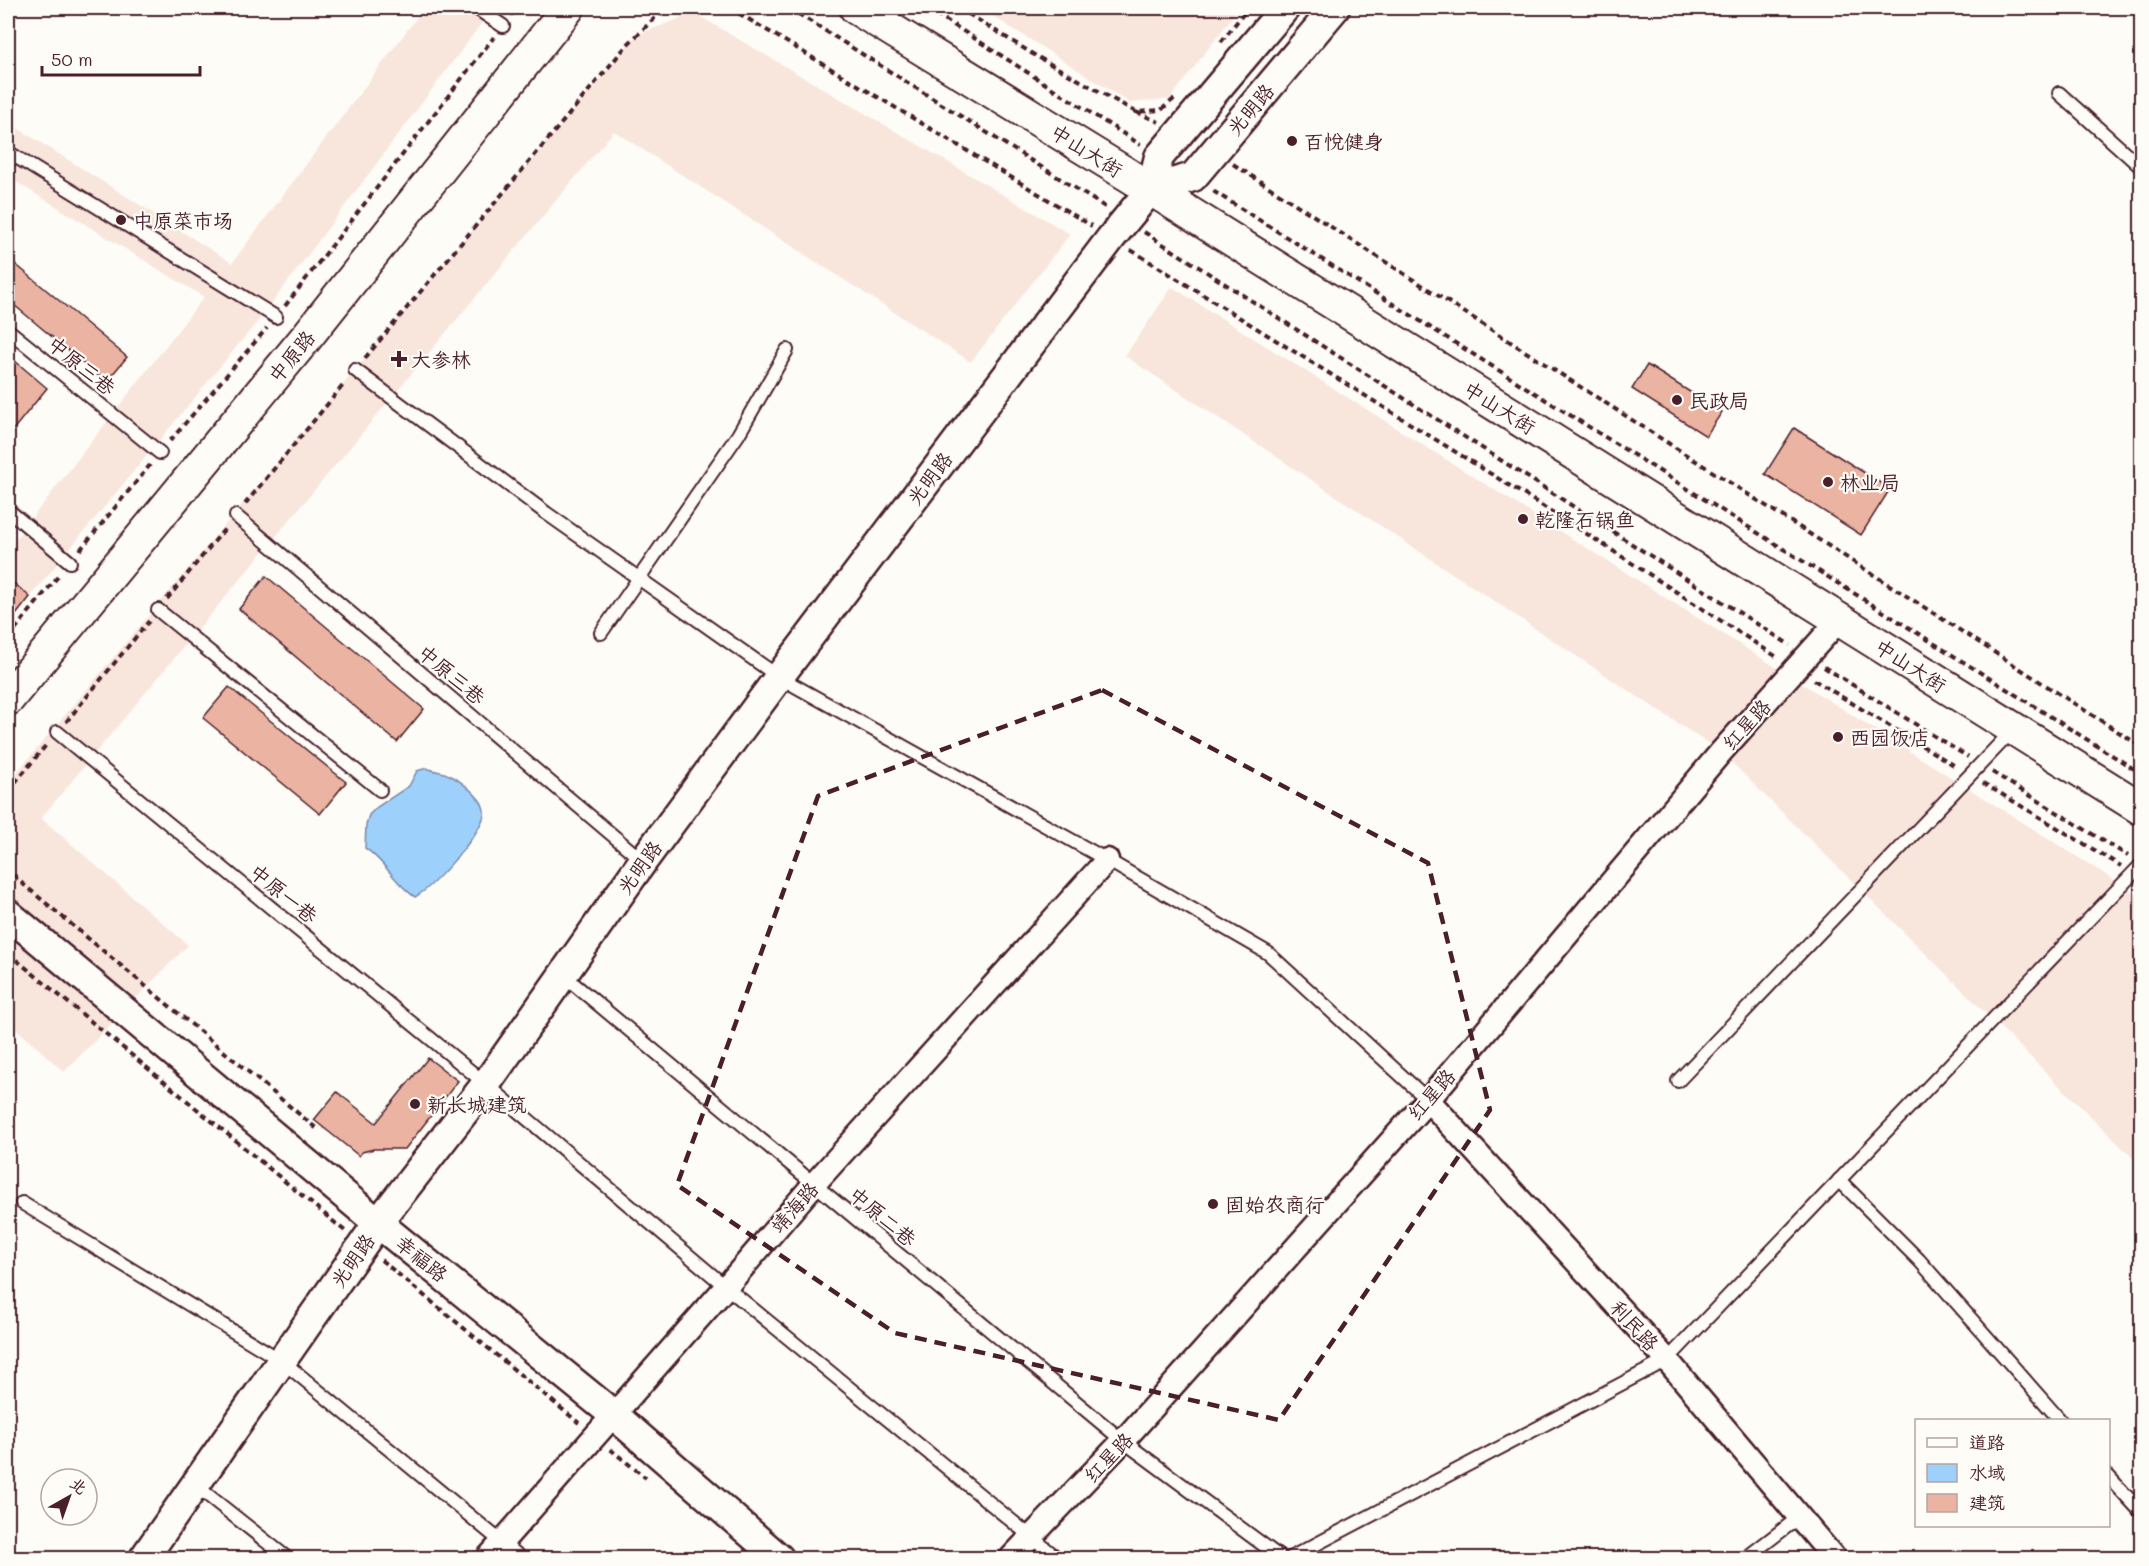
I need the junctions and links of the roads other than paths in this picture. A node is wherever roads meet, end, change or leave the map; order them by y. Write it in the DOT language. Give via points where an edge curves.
graph roads {
  1 [pos="476,8"];
  2 [pos="568,8"];
  3 [pos="856,8"];
  4 [pos="1285,8"];
  5 [pos="1335,8"];
  6 [pos="503,26"];
  7 [pos="2059,93"];
  8 [pos="8,152"];
  9 [pos="2142,168"];
  10 [pos="1151,189"];
  11 [pos="276,317"];
  12 [pos="8,330"];
  13 [pos="787,350"];
  14 [pos="356,370"];
  15 [pos="160,453"];
  16 [pos="8,510"];
  17 [pos="236,516"];
  18 [pos="70,562"];
  19 [pos="639,579"];
  20 [pos="158,610"];
  21 [pos="1840,619"];
  22 [pos="601,633"];
  23 [pos="779,677"];
  24 [pos="8,699"];
  25 [pos="2013,730"];
  26 [pos="57,732"];
  27 [pos="380,790"];
  28 [pos="2142,809"];
  29 [pos="1107,860"];
  30 [pos="643,861"];
  31 [pos="2139,867"];
  32 [pos="8,914"];
  33 [pos="563,975"];
  34 [pos="1678,1081"];
  35 [pos="486,1084"];
  36 [pos="1428,1100"];
  37 [pos="1839,1180"];
  38 [pos="814,1184"];
  39 [pos="22,1203"];
  40 [pos="370,1234"];
  41 [pos="726,1287"];
  42 [pos="282,1360"];
  43 [pos="1667,1360"];
  44 [pos="614,1415"];
  45 [pos="2059,1419"];
  46 [pos="1123,1441"];
  47 [pos="2110,1477"];
  48 [pos="195,1485"];
  49 [pos="2142,1514"];
  50 [pos="1798,1518"];
  51 [pos="1030,1538"];
  52 [pos="495,1551"];
  53 [pos="144,1558"];
  54 [pos="287,1558"];
  55 [pos="521,1558"];
  56 [pos="779,1558"];
  57 [pos="1011,1558"];
  58 [pos="1057,1558"];
  59 [pos="1281,1558"];
  60 [pos="1290,1558"];
  61 [pos="1746,1558"];
  62 [pos="1833,1558"];
  1 -- 6 [label="lane"];
  2 -- 24 [label="main road, 中原路" via="297,348"];
  3 -- 10 [label="main road, 中山大街"];
  4 -- 10 [label="street, 光明路" via="1159,157"];
  5 -- 10 [label="street, 光明路" via="1192,177"];
  7 -- 9 [label="lane"];
  8 -- 11 [label="lane"];
  10 -- 21 [label="main road, 中山大街"];
  10 -- 23 [label="street, 光明路"];
  12 -- 15 [label="lane, 中原三巷"];
  13 -- 19 [label="lane" via="738,435"];
  14 -- 19 [label="lane"];
  16 -- 18 [label="lane"];
  17 -- 30 [label="lane, 中原三巷"];
  19 -- 22 [label="lane"];
  19 -- 23 [label="lane"];
  20 -- 27 [label="lane"];
  21 -- 25 [label="main road, 中山大街"];
  21 -- 36 [label="street, 红星路" via="1720,752"];
  23 -- 29 [label="lane"];
  23 -- 30 [label="street, 光明路"];
  25 -- 28 [label="main road, 中山大街"];
  25 -- 34 [label="lane"];
  26 -- 35 [label="lane, 中原一巷"];
  29 -- 36 [label="lane" via="1268,954"];
  29 -- 38 [label="street, 靖海路"];
  30 -- 33 [label="street, 光明路"];
  31 -- 37 [label="lane"];
  32 -- 40 [label="street, 幸福路"];
  33 -- 35 [label="street, 光明路"];
  33 -- 38 [label="lane, 中原二巷"];
  35 -- 40 [label="street, 光明路"];
  35 -- 41 [label="lane, 中原一巷"];
  36 -- 43 [label="street, 利民路"];
  36 -- 46 [label="street, 红星路"];
  37 -- 43 [label="lane"];
  37 -- 45 [label="lane" via="1919,1260"];
  38 -- 41 [label="street, 靖海路"];
  38 -- 46 [label="lane, 中原二巷"];
  39 -- 42 [label="lane"];
  40 -- 42 [label="street, 光明路"];
  40 -- 44 [label="street, 幸福路"];
  41 -- 44 [label="street, 靖海路"];
  41 -- 51 [label="lane, 中原一巷"];
  42 -- 48 [label="street, 光明路"];
  42 -- 52 [label="lane"];
  43 -- 50 [label="street, 利民路"];
  43 -- 60 [label="lane"];
  44 -- 52 [label="street, 靖海路"];
  44 -- 56 [label="street, 幸福路"];
  46 -- 51 [label="street, 红星路"];
  46 -- 59 [label="lane, 中原二巷"];
  47 -- 49 [label="lane"];
  48 -- 53 [label="street, 光明路"];
  48 -- 54 [label="lane"];
  50 -- 61 [label="lane"];
  50 -- 62 [label="street, 利民路"];
  51 -- 57 [label="street, 红星路"];
  51 -- 58 [label="lane, 中原一巷"];
  52 -- 55 [label="lane"];
}
